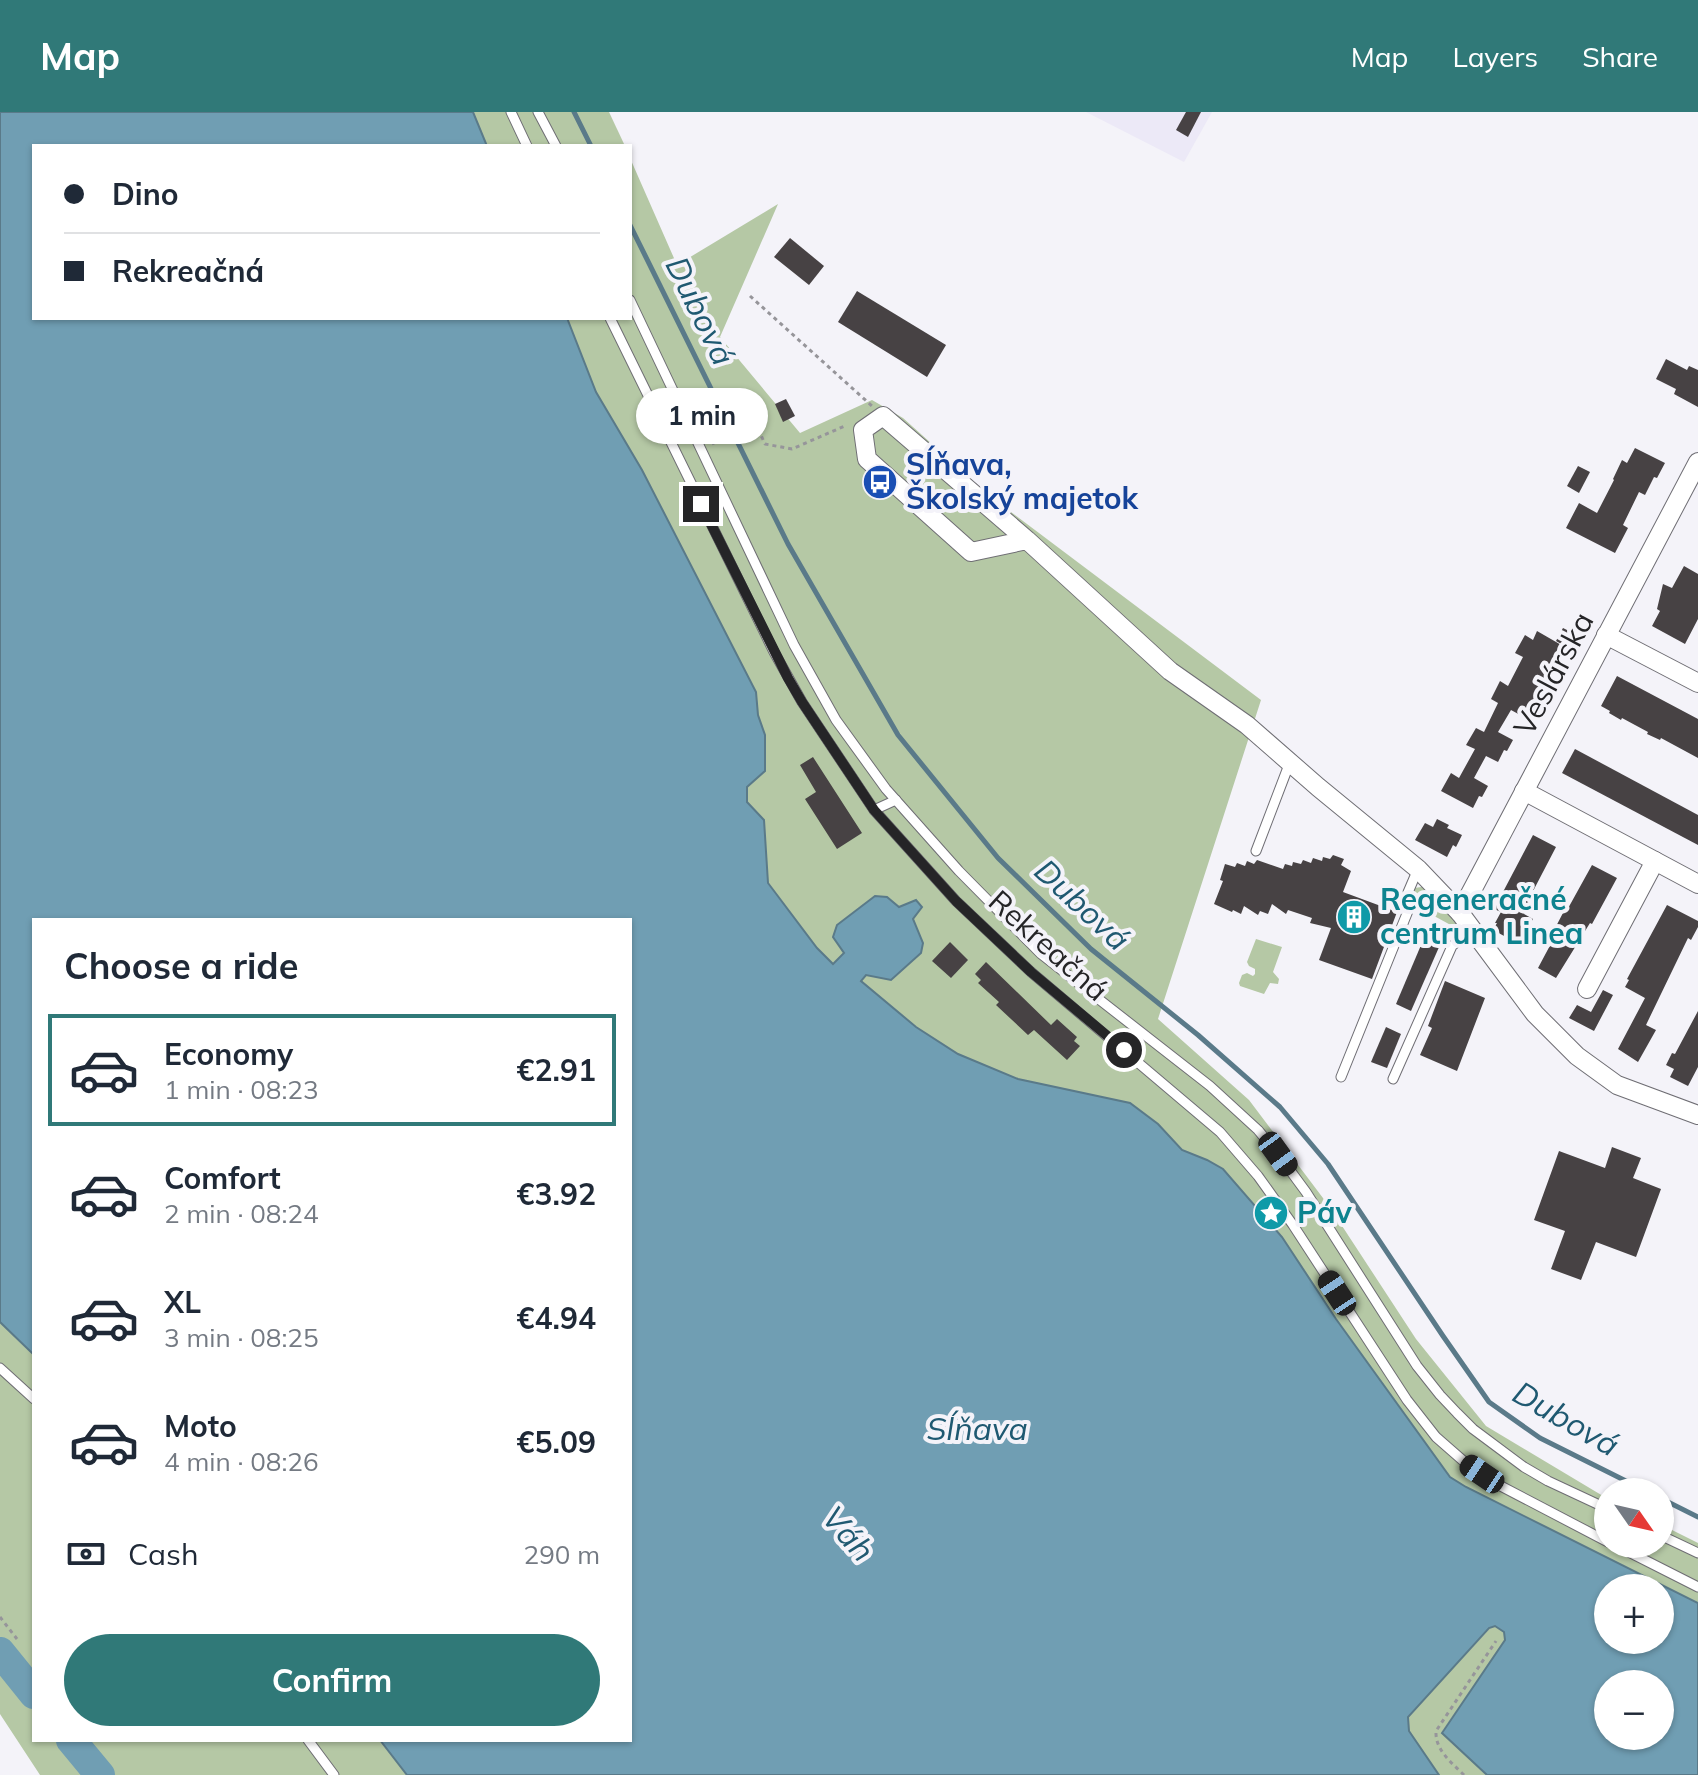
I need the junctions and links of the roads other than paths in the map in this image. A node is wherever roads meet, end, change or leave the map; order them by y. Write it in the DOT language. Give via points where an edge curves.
graph roads {
  1 [pos="511,112"];
  2 [pos="538,112"];
  3 [pos="526,144"];
  4 [pos="555,144"];
  5 [pos="632,304"];
  6 [pos="611,320"];
  7 [pos="1698,462"];
  8 [pos="1027,540"];
  9 [pos="1606,635"];
  10 [pos="1698,683"];
  11 [pos="1290,762"];
  12 [pos="1524,791"];
  13 [pos="896,800"];
  14 [pos="874,810"];
  15 [pos="1256,851"];
  16 [pos="1655,861"];
  17 [pos="1418,869"];
  18 [pos="1698,884"];
  19 [pos="1460,913"];
  20 [pos="1473,930"];
  21 [pos="1587,989"];
  22 [pos="1341,1077"];
  23 [pos="1393,1079"];
  24 [pos="1698,1115"];
  25 [pos="0,1368"];
  26 [pos="32,1397"];
  27 [pos="1594,1502"];
  28 [pos="1594,1535"];
  29 [pos="1674,1542"];
  30 [pos="1698,1553"];
  31 [pos="1640,1558"];
  32 [pos="1698,1587"];
  33 [pos="309,1742"];
  34 [pos="334,1775"];
  1 -- 3 [label="lane"];
  2 -- 4 [label="lane"];
  5 -- 13 [label="lane" via="794,645 836,720"];
  6 -- 14 [label="lane, Rekreačná" via="774,652"];
  7 -- 9 [label="street, Veslárska"];
  8 -- 8 [label="street" via="883,416 863,430 867,459 971,552"];
  8 -- 11 [label="street" via="1170,671"];
  9 -- 10 [label="street"];
  9 -- 12 [label="street, Veslárska"];
  11 -- 15 [label="lane"];
  11 -- 17 [label="street"];
  12 -- 16 [label="street"];
  12 -- 19 [label="street, Veslárska"];
  13 -- 14 [label="lane"];
  13 -- 27 [label="lane" via="1041,954 1258,1130 1335,1235 1417,1366 1465,1421 1524,1467"];
  14 -- 28 [label="lane, Rekreačná" via="956,901 1031,972 1230,1144 1293,1225 1436,1437 1495,1483"];
  16 -- 18 [label="street"];
  16 -- 21 [label="street"];
  17 -- 19 [label="street"];
  17 -- 22 [label="lane" via="1403,904 1408,911"];
  19 -- 20 [label="street"];
  20 -- 23 [label="lane" via="1452,946"];
  20 -- 24 [label="street" via="1535,1014 1577,1056 1617,1085"];
  25 -- 26 [label="lane"];
  29 -- 30 [label="lane"];
  31 -- 32 [label="lane, Rekreačná"];
  33 -- 34 [label="lane"];
}
